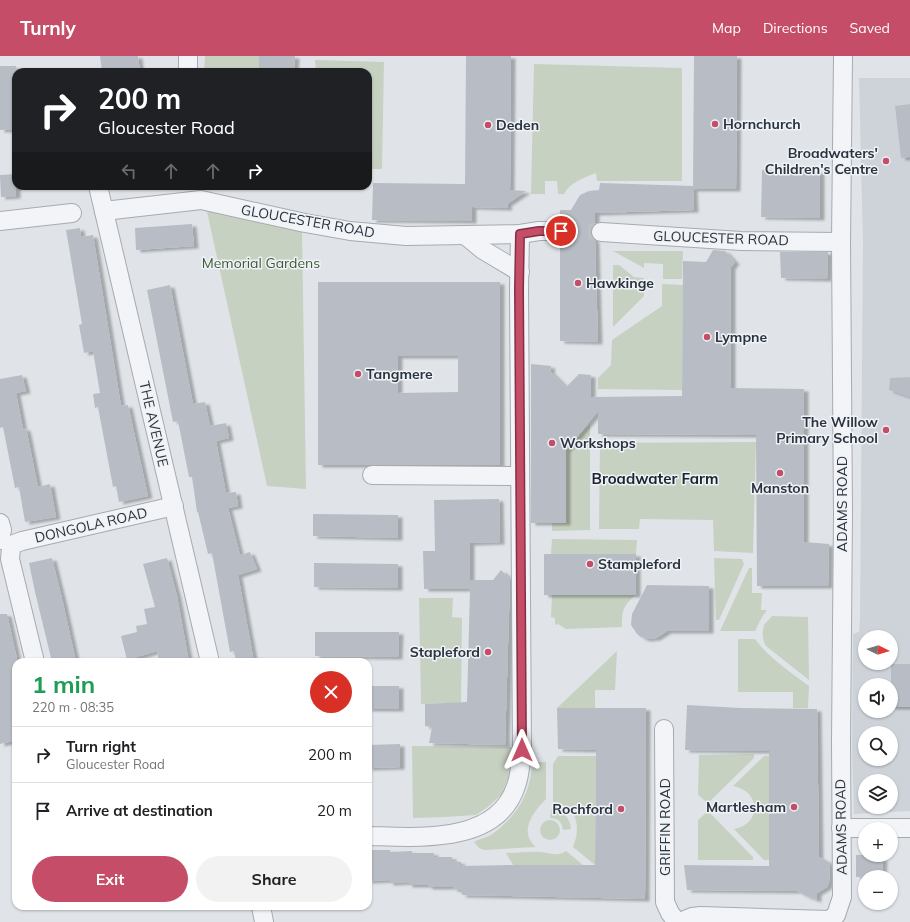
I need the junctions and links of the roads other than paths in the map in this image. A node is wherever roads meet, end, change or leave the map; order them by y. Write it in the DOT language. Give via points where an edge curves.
graph roads {
  1 [pos="188,56"];
  2 [pos="843,56"];
  3 [pos="188,68"];
  4 [pos="99,190"];
  5 [pos="201,193"];
  6 [pos="104,211"];
  7 [pos="72,213"];
  8 [pos="0,221"];
  9 [pos="561,231"];
  10 [pos="600,232"];
  11 [pos="520,234"];
  12 [pos="841,235"];
  13 [pos="466,236"];
  14 [pos="520,272"];
  15 [pos="372,475"];
  16 [pos="520,476"];
  17 [pos="174,506"];
  18 [pos="3,537"];
  19 [pos="34,658"];
  20 [pos="209,658"];
  21 [pos="664,729"];
  22 [pos="841,828"];
  23 [pos="910,828"];
  24 [pos="372,836"];
  25 [pos="262,910"];
  26 [pos="829,921"];
  27 [pos="264,922"];
  28 [pos="679,922"];
  1 -- 3 [label="street"];
  2 -- 12 [label="street, ADAMS ROAD"];
  4 -- 6 [label="street, THE AVENUE"];
  5 -- 6 [label="street, GLOUCESTER ROAD"];
  5 -- 13 [label="street, GLOUCESTER ROAD" via="299,222 350,231 398,236"];
  6 -- 17 [label="street, THE AVENUE"];
  7 -- 8 [label="street"];
  9 -- 11 [label="street, GLOUCESTER ROAD"];
  10 -- 12 [label="street, GLOUCESTER ROAD" via="741,240"];
  11 -- 13 [label="street, GLOUCESTER ROAD"];
  11 -- 14 [label="street"];
  12 -- 22 [label="street, ADAMS ROAD"];
  13 -- 14 [label="street" via="483,250"];
  14 -- 16 [label="street"];
  15 -- 16 [label="street"];
  16 -- 24 [label="street" via="522,750 516,787 501,811 470,830 431,836"];
  17 -- 18 [label="street, DONGOLA ROAD" via="14,544"];
  17 -- 20 [label="street, THE AVENUE"];
  18 -- 19 [label="street"];
  21 -- 28 [label="street, GRIFFIN ROAD" via="666,902 670,913"];
  22 -- 23 [label="street"];
  22 -- 26 [label="street, ADAMS ROAD" via="842,897 836,915"];
  25 -- 27 [label="street"];
  26 -- 28 [label="street" via="701,916"];
}
